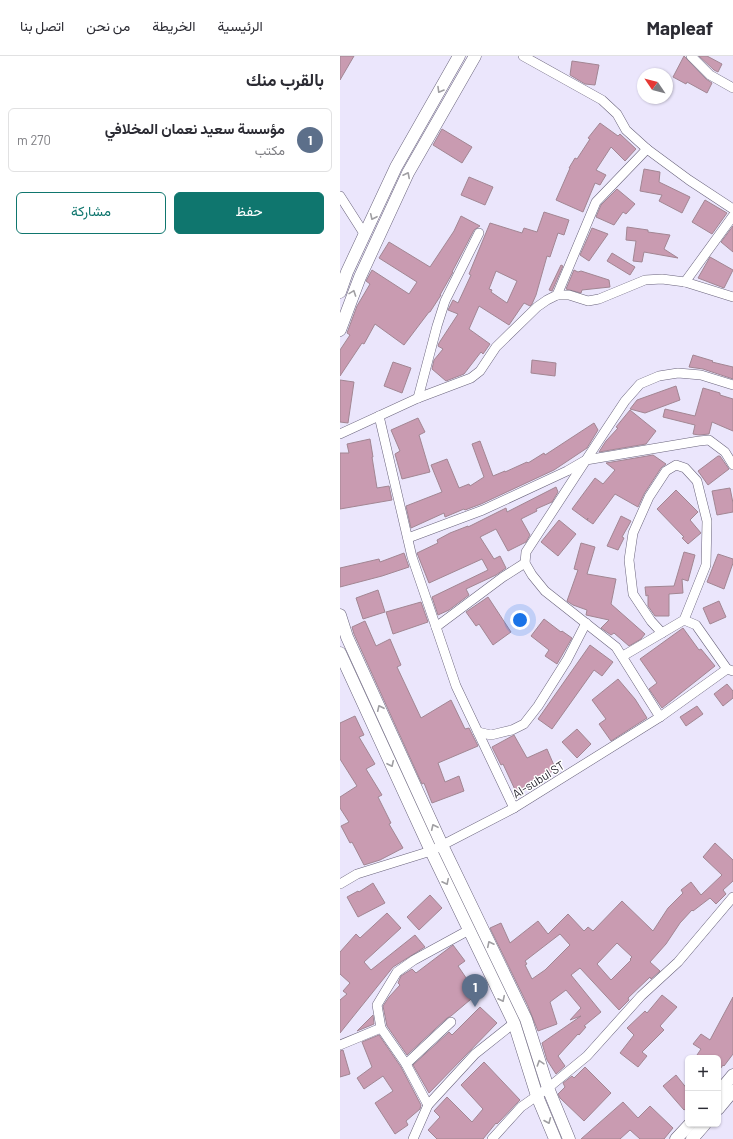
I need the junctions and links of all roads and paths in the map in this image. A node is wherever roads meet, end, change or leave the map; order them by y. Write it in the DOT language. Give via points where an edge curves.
graph roads {
  1 [pos="460,56"];
  2 [pos="475,56"];
  3 [pos="523,56"];
  4 [pos="691,56"];
  5 [pos="733,88"];
  6 [pos="647,149"];
  7 [pos="340,196"];
  8 [pos="733,208"];
  9 [pos="733,216"];
  10 [pos="479,233"];
  11 [pos="364,235"];
  12 [pos="685,282"];
  13 [pos="340,292"];
  14 [pos="557,296"];
  15 [pos="733,297"];
  16 [pos="340,330"];
  17 [pos="733,385"];
  18 [pos="418,398"];
  19 [pos="379,416"];
  20 [pos="340,434"];
  21 [pos="586,460"];
  22 [pos="733,465"];
  23 [pos="408,538"];
  24 [pos="525,563"];
  25 [pos="340,615"];
  26 [pos="684,620"];
  27 [pos="586,623"];
  28 [pos="436,627"];
  29 [pos="662,633"];
  30 [pos="340,653"];
  31 [pos="623,656"];
  32 [pos="730,670"];
  33 [pos="660,717"];
  34 [pos="478,732"];
  35 [pos="514,808"];
  36 [pos="442,845"];
  37 [pos="430,851"];
  38 [pos="340,884"];
  39 [pos="733,897"];
  40 [pos="469,930"];
  41 [pos="451,1022"];
  42 [pos="514,1023"];
  43 [pos="381,1028"];
  44 [pos="340,1045"];
  45 [pos="406,1064"];
  46 [pos="733,1075"];
  47 [pos="548,1088"];
  48 [pos="720,1091"];
  49 [pos="733,1091"];
  50 [pos="537,1096"];
  51 [pos="428,1105"];
  52 [pos="721,1105"];
  53 [pos="687,1127"];
  54 [pos="702,1127"];
  55 [pos="413,1139"];
  56 [pos="492,1139"];
  57 [pos="556,1139"];
  58 [pos="569,1139"];
  59 [pos="676,1139"];
  60 [pos="692,1139"];
  1 -- 11 [label="main road, one-way" via="396,167"];
  16 -- 2 [label="main road, one-way" via="360,277 408,173"];
  3 -- 6 [label="street" via="602,100 617,114 626,130"];
  4 -- 5 [label="street" via="710,75"];
  6 -- 8 [label="street"];
  6 -- 14 [label="street" via="596,202"];
  7 -- 11 [label="street"];
  9 -- 12 [label="street"];
  10 -- 18 [label="street" via="445,301"];
  11 -- 13 [label="main road"];
  12 -- 14 [label="street" via="645,280 588,301 569,295"];
  12 -- 15 [label="street"];
  14 -- 18 [label="street" via="537,307 496,347 480,371 471,378"];
  17 -- 21 [label="street" via="701,375 678,373 659,376 640,384 624,401"];
  18 -- 19 [label="street"];
  19 -- 20 [label="street"];
  19 -- 23 [label="street"];
  21 -- 22 [label="street" via="709,440 726,452"];
  21 -- 23 [label="street" via="483,510"];
  21 -- 24 [label="street" via="526,552"];
  23 -- 28 [label="street"];
  24 -- 27 [label="street" via="545,591"];
  24 -- 28 [label="street"];
  36 -- 25 [label="main road, one-way" via="347,637"];
  26 -- 29 [label="street"];
  26 -- 29 [label="street" via="706,565 706,522 697,481 685,468 676,465 666,471 649,498 633,534 629,560 633,594"];
  26 -- 32 [label="street" via="696,625"];
  27 -- 31 [label="street" via="616,646"];
  27 -- 34 [label="street" via="567,660 524,724 491,735"];
  28 -- 34 [label="street" via="456,686"];
  29 -- 31 [label="street"];
  30 -- 37 [label="main road, one-way"];
  31 -- 33 [label="street"];
  32 -- 33 [label="street, Al-subul ST"];
  33 -- 35 [label="street, Al-subul ST"];
  34 -- 35 [label="street"];
  35 -- 36 [label="street, Al-subul ST"];
  36 -- 37 [label="street, Al-subul ST"];
  47 -- 36 [label="main road, one-way" via="526,1019"];
  37 -- 38 [label="street, Al-subul ST" via="357,874"];
  37 -- 40 [label="main road, one-way"];
  39 -- 47 [label="street" via="678,962 641,996 587,1056"];
  40 -- 42 [label="main road, one-way"];
  40 -- 43 [label="street" via="397,972 377,1005"];
  41 -- 45 [label="street"];
  42 -- 50 [label="main road"];
  42 -- 51 [label="street" via="476,1054"];
  43 -- 44 [label="street"];
  43 -- 45 [label="street"];
  45 -- 51 [label="street"];
  46 -- 48 [label="main road"];
  47 -- 50 [label="street"];
  47 -- 58 [label="main road"];
  49 -- 52 [label="main road"];
  50 -- 56 [label="street" via="521,1107"];
  50 -- 57 [label="main road, one-way"];
  51 -- 55 [label="street"];
  53 -- 59 [label="main road"];
  54 -- 60 [label="main road"];
}
